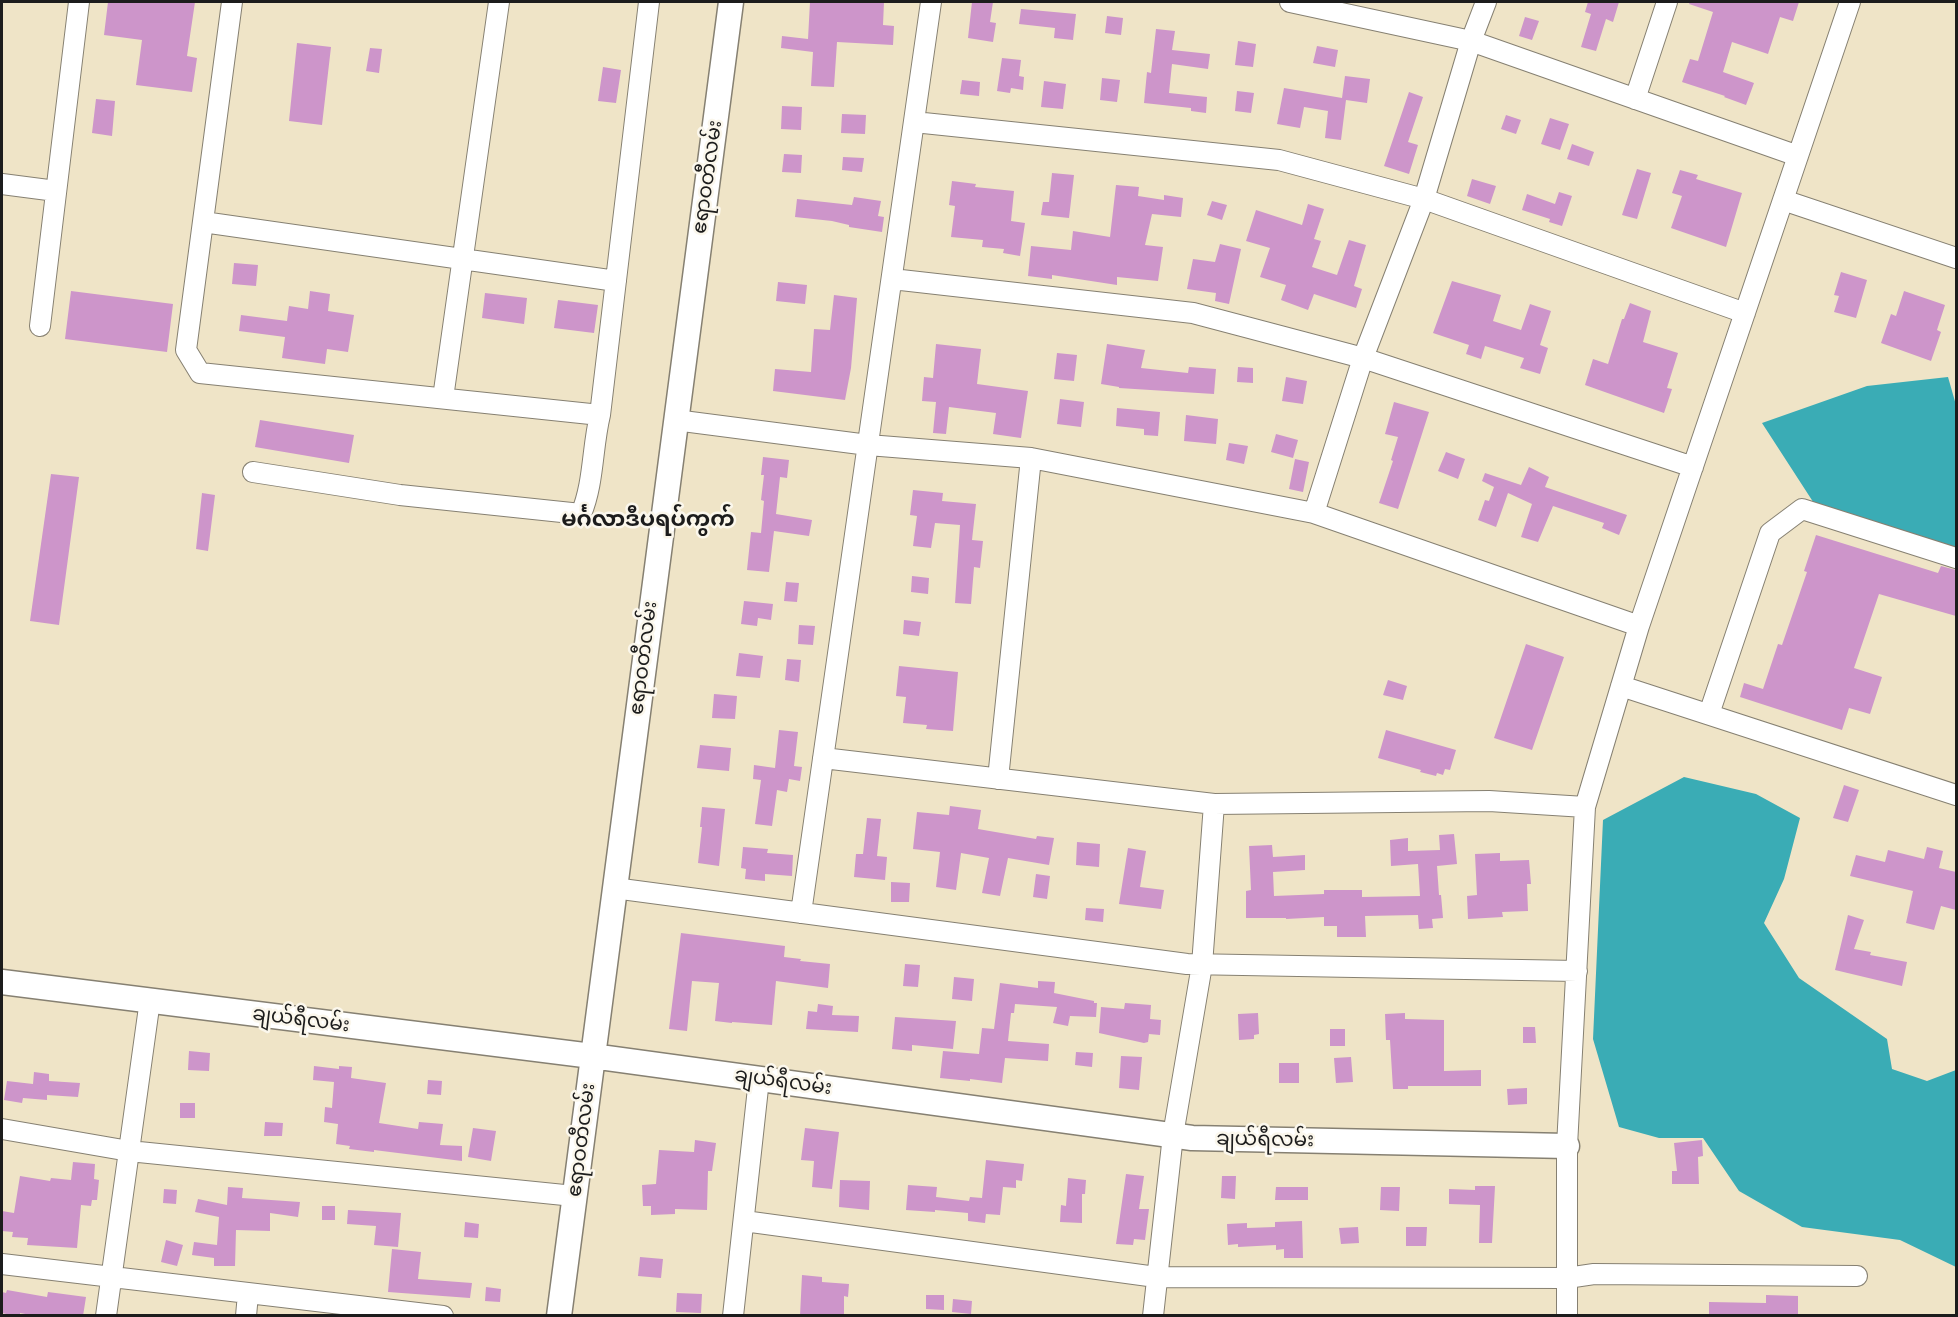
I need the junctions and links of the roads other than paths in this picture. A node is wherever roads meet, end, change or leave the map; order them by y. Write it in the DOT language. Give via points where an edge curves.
graph roads {
  1 [pos="79,2"];
  2 [pos="232,2"];
  3 [pos="499,2"];
  4 [pos="649,2"];
  5 [pos="731,2"];
  6 [pos="932,2"];
  7 [pos="1290,2"];
  8 [pos="1485,2"];
  9 [pos="1667,2"];
  10 [pos="1850,2"];
  11 [pos="1314,4"];
  12 [pos="1471,41"];
  13 [pos="1635,99"];
  14 [pos="914,122"];
  15 [pos="1798,156"];
  16 [pos="2,184"];
  17 [pos="56,191"];
  18 [pos="1424,199"];
  19 [pos="1783,200"];
  20 [pos="203,222"];
  21 [pos="1956,258"];
  22 [pos="463,259"];
  23 [pos="892,279"];
  24 [pos="616,281"];
  25 [pos="1745,313"];
  26 [pos="40,326"];
  27 [pos="1363,357"];
  28 [pos="443,398"];
  29 [pos="600,415"];
  30 [pos="675,420"];
  31 [pos="868,445"];
  32 [pos="1031,458"];
  33 [pos="1693,467"];
  34 [pos="254,472"];
  35 [pos="1314,513"];
  36 [pos="1956,558"];
  37 [pos="1640,626"];
  38 [pos="1621,686"];
  39 [pos="1709,714"];
  40 [pos="824,758"];
  41 [pos="998,779"];
  42 [pos="1956,795"];
  43 [pos="1214,804"];
  44 [pos="1585,807"];
  45 [pos="614,888"];
  46 [pos="801,913"];
  47 [pos="1202,965"];
  48 [pos="1576,971"];
  49 [pos="2,982"];
  50 [pos="150,1000"];
  51 [pos="592,1056"];
  52 [pos="759,1079"];
  53 [pos="2,1129"];
  54 [pos="1173,1135"];
  55 [pos="1568,1146"];
  56 [pos="129,1151"];
  57 [pos="574,1196"];
  58 [pos="744,1221"];
  59 [pos="2,1264"];
  60 [pos="1857,1276"];
  61 [pos="1156,1277"];
  62 [pos="111,1278"];
  63 [pos="1567,1278"];
  64 [pos="248,1294"];
  65 [pos="381,1312"];
  66 [pos="106,1316"];
  67 [pos="246,1316"];
  68 [pos="443,1316"];
  69 [pos="559,1316"];
  70 [pos="733,1316"];
  71 [pos="1153,1316"];
  72 [pos="1567,1316"];
  1 -- 17 [label="street"];
  2 -- 20 [label="street"];
  3 -- 22 [label="street"];
  4 -- 24 [label="street"];
  5 -- 30 [label="street, ဧရာဝတီလမ်း"];
  6 -- 14 [label="street"];
  7 -- 11 [label="street"];
  8 -- 12 [label="street"];
  9 -- 13 [label="street"];
  10 -- 15 [label="street"];
  11 -- 12 [label="street"];
  12 -- 13 [label="street"];
  12 -- 18 [label="street"];
  13 -- 15 [label="street"];
  14 -- 18 [label="street" via="1279,160"];
  14 -- 23 [label="street"];
  15 -- 19 [label="street"];
  16 -- 17 [label="street"];
  17 -- 26 [label="street"];
  18 -- 25 [label="street"];
  18 -- 27 [label="street"];
  19 -- 21 [label="street"];
  19 -- 25 [label="street"];
  20 -- 22 [label="street"];
  20 -- 28 [label="street" via="186,350 200,373"];
  22 -- 24 [label="street"];
  22 -- 28 [label="street"];
  23 -- 27 [label="street" via="1193,313"];
  23 -- 31 [label="street"];
  24 -- 29 [label="street"];
  25 -- 33 [label="street"];
  27 -- 33 [label="street"];
  27 -- 35 [label="street"];
  28 -- 29 [label="street"];
  29 -- 34 [label="street" via="587,499 581,514 400,495"];
  30 -- 31 [label="street"];
  30 -- 45 [label="street, ဧရာဝတီလမ်း"];
  31 -- 32 [label="street"];
  31 -- 40 [label="street"];
  32 -- 35 [label="street"];
  32 -- 41 [label="street"];
  33 -- 37 [label="street"];
  35 -- 37 [label="street"];
  36 -- 39 [label="street" via="1802,509 1770,533"];
  37 -- 38 [label="street"];
  38 -- 39 [label="street"];
  38 -- 44 [label="street"];
  39 -- 42 [label="street"];
  40 -- 41 [label="street"];
  40 -- 46 [label="street"];
  41 -- 43 [label="street"];
  43 -- 44 [label="street" via="1489,801"];
  43 -- 47 [label="street"];
  44 -- 48 [label="street"];
  45 -- 46 [label="street"];
  45 -- 51 [label="street, ဧရာဝတီလမ်း"];
  46 -- 47 [label="street"];
  47 -- 48 [label="street"];
  47 -- 54 [label="street"];
  48 -- 55 [label="street"];
  49 -- 50 [label="street, ချယ်ရီလမ်း"];
  50 -- 51 [label="street, ချယ်ရီလမ်း"];
  50 -- 56 [label="street"];
  51 -- 52 [label="street, ချယ်ရီလမ်း"];
  51 -- 57 [label="street, ဧရာဝတီလမ်း"];
  52 -- 54 [label="street, ချယ်ရီလမ်း"];
  52 -- 58 [label="street"];
  53 -- 56 [label="street"];
  54 -- 55 [label="street, ချယ်ရီလမ်း"];
  54 -- 61 [label="street"];
  55 -- 63 [label="street"];
  56 -- 57 [label="street"];
  56 -- 62 [label="street"];
  57 -- 69 [label="street, ဧရာဝတီလမ်း"];
  58 -- 61 [label="street"];
  58 -- 70 [label="street"];
  59 -- 62 [label="street"];
  60 -- 63 [label="street" via="1594,1274"];
  61 -- 63 [label="street"];
  61 -- 71 [label="street"];
  62 -- 64 [label="street"];
  62 -- 66 [label="street"];
  63 -- 72 [label="street"];
  64 -- 65 [label="street"];
  64 -- 67 [label="street"];
  65 -- 68 [label="street"];
}
